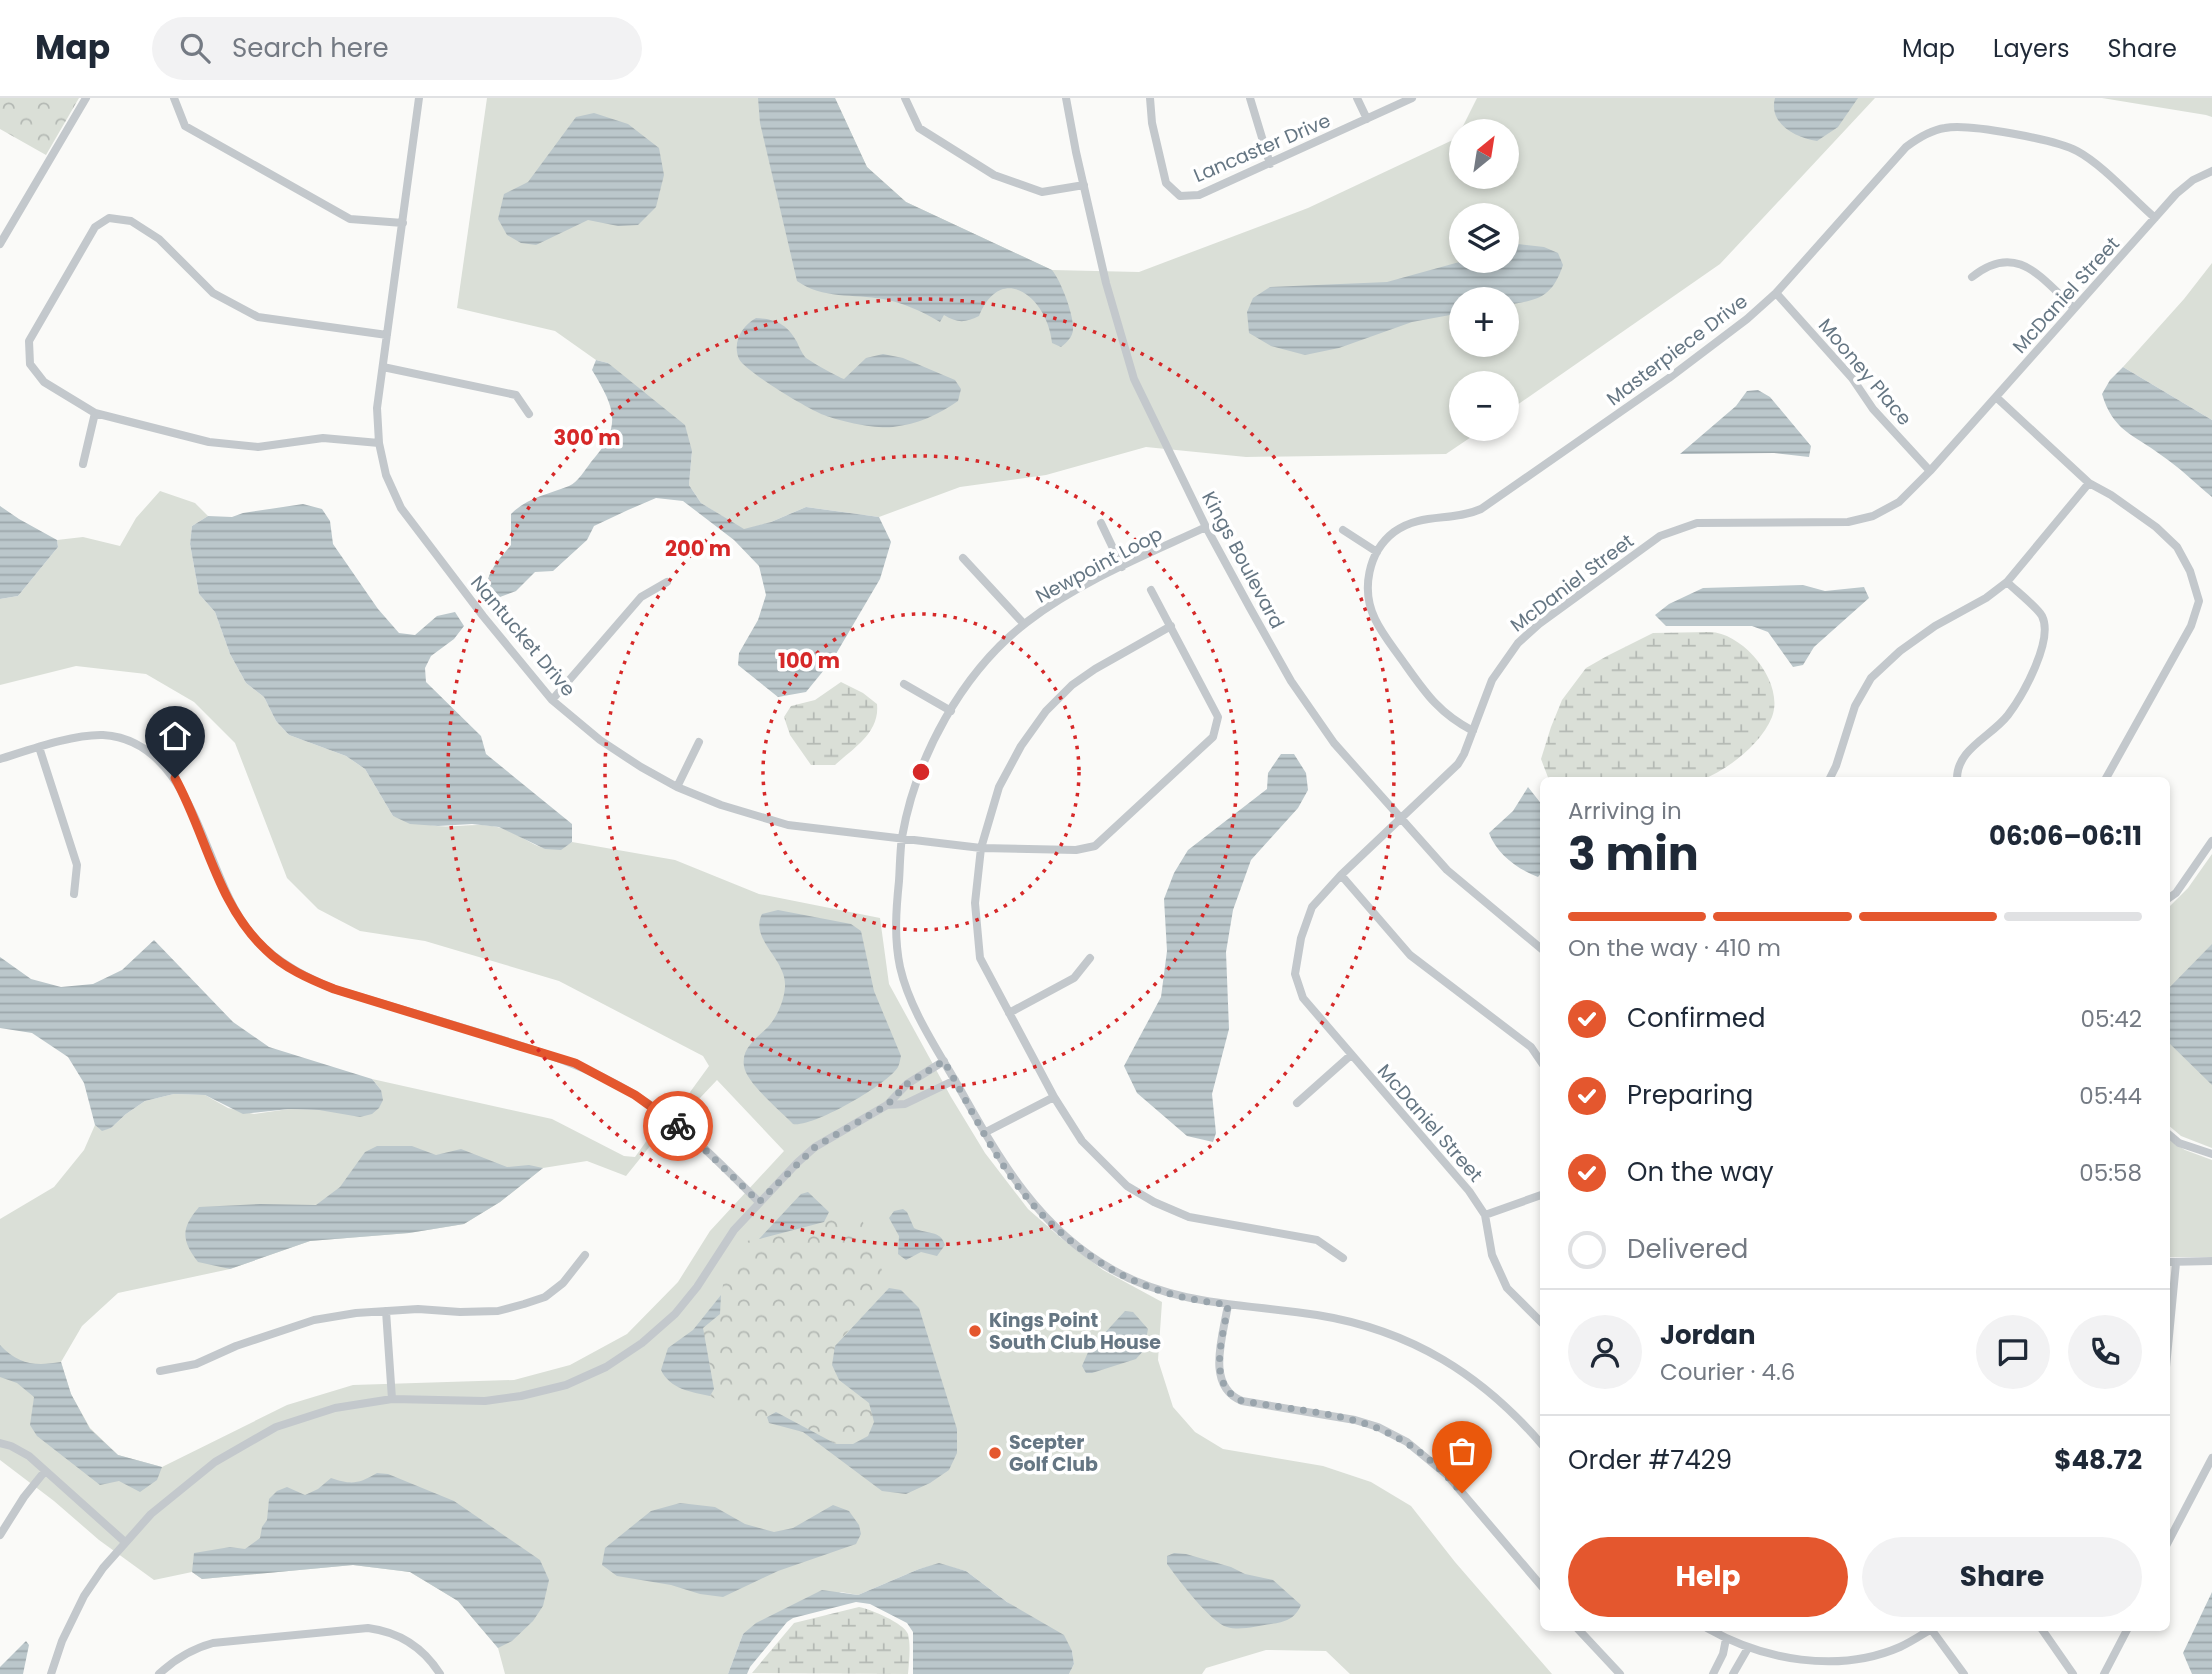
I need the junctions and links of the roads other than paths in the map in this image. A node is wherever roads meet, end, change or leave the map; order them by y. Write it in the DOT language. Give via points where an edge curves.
graph roads {
  1 [pos="86,98"];
  2 [pos="174,98"];
  3 [pos="419,98"];
  4 [pos="905,98"];
  5 [pos="1066,98"];
  6 [pos="1150,98"];
  7 [pos="1250,98"];
  8 [pos="1357,98"];
  9 [pos="1412,98"];
  10 [pos="1367,119"];
  11 [pos="1270,164"];
  12 [pos="2212,171"];
  13 [pos="1084,185"];
  14 [pos="2155,218"];
  15 [pos="403,223"];
  16 [pos="0,244"];
  17 [pos="1972,277"];
  18 [pos="1776,293"];
  19 [pos="2074,308"];
  20 [pos="387,335"];
  21 [pos="383,367"];
  22 [pos="1996,397"];
  23 [pos="95,413"];
  24 [pos="529,414"];
  25 [pos="379,443"];
  26 [pos="83,464"];
  27 [pos="1930,471"];
  28 [pos="2089,483"];
  29 [pos="1101,523"];
  30 [pos="1206,527"];
  31 [pos="1343,530"];
  32 [pos="1377,552"];
  33 [pos="963,558"];
  34 [pos="1122,568"];
  35 [pos="667,582"];
  36 [pos="2007,582"];
  37 [pos="1151,590"];
  38 [pos="1024,624"];
  39 [pos="1171,626"];
  40 [pos="904,684"];
  41 [pos="552,700"];
  42 [pos="951,711"];
  43 [pos="1473,731"];
  44 [pos="699,743"];
  45 [pos="39,747"];
  46 [pos="0,759"];
  47 [pos="1830,777"];
  48 [pos="1957,777"];
  49 [pos="2107,777"];
  50 [pos="677,787"];
  51 [pos="1401,820"];
  52 [pos="902,838"];
  53 [pos="2212,841"];
  54 [pos="981,848"];
  55 [pos="1342,875"];
  56 [pos="74,894"];
  57 [pos="2170,897"];
  58 [pos="1540,948"];
  59 [pos="1090,958"];
  60 [pos="1009,1013"];
  61 [pos="1351,1055"];
  62 [pos="1540,1060"];
  63 [pos="944,1061"];
  64 [pos="955,1080"];
  65 [pos="1054,1097"];
  66 [pos="1297,1103"];
  67 [pos="887,1105"];
  68 [pos="984,1133"];
  69 [pos="2170,1135"];
  70 [pos="2212,1154"];
  71 [pos="1540,1195"];
  72 [pos="759,1202"];
  73 [pos="1485,1215"];
  74 [pos="585,1255"];
  75 [pos="1343,1258"];
  76 [pos="2212,1261"];
  77 [pos="2171,1262"];
  78 [pos="2170,1289"];
  79 [pos="1228,1305"];
  80 [pos="386,1311"];
  81 [pos="1540,1321"];
  82 [pos="160,1371"];
  83 [pos="392,1399"];
  84 [pos="1540,1442"];
  85 [pos="0,1443"];
  86 [pos="2212,1458"];
  87 [pos="46,1471"];
  88 [pos="0,1535"];
  89 [pos="2170,1538"];
  90 [pos="125,1542"];
  91 [pos="1540,1583"];
  92 [pos="1580,1631"];
  93 [pos="1712,1631"];
  94 [pos="1927,1631"];
  95 [pos="1934,1631"];
  96 [pos="2043,1631"];
  97 [pos="2127,1631"];
  98 [pos="1726,1639"];
  99 [pos="1748,1648"];
  100 [pos="51,1674"];
  101 [pos="159,1674"];
  102 [pos="440,1674"];
  103 [pos="1620,1674"];
  104 [pos="1713,1674"];
  105 [pos="1733,1674"];
  106 [pos="1964,1674"];
  107 [pos="2073,1674"];
  108 [pos="2104,1674"];
  1 -- 16 [label="street"];
  2 -- 15 [label="street" via="185,125 350,219"];
  3 -- 15 [label="street, Nantucket Drive"];
  4 -- 13 [label="street" via="919,128 994,176 1042,192"];
  5 -- 13 [label="street, Kings Boulevard"];
  6 -- 11 [label="street, Lancaster Drive" via="1166,183 1180,196 1199,195"];
  7 -- 11 [label="street"];
  8 -- 10 [label="street"];
  9 -- 10 [label="street, Lancaster Drive"];
  10 -- 11 [label="street, Lancaster Drive"];
  12 -- 14 [label="street, McDaniel Street" via="2185,186"];
  13 -- 30 [label="street, Kings Boulevard" via="1134,379"];
  14 -- 18 [label="street, Masterpiece Drive" via="2086,157 2068,147 1977,128 1944,128 1917,139 1898,154"];
  14 -- 19 [label="street, McDaniel Street"];
  15 -- 20 [label="street, Nantucket Drive"];
  17 -- 19 [label="street" via="1992,263 2017,263 2036,273"];
  18 -- 27 [label="street, Mooney Place"];
  18 -- 32 [label="street, Masterpiece Drive" via="1670,378 1490,504 1463,515 1412,521 1392,534"];
  19 -- 22 [label="street, McDaniel Street"];
  20 -- 21 [label="street, Nantucket Drive"];
  20 -- 23 [label="street" via="258,317 214,293 159,239 131,221 109,218 95,227 29,341 30,364 44,382"];
  21 -- 24 [label="street" via="516,396"];
  21 -- 25 [label="street, Nantucket Drive" via="377,408"];
  22 -- 27 [label="street, McDaniel Street"];
  22 -- 28 [label="street"];
  23 -- 25 [label="street" via="209,442 258,447 323,438"];
  23 -- 26 [label="street"];
  25 -- 41 [label="street, Nantucket Drive" via="386,475 401,508 482,617"];
  27 -- 43 [label="street, McDaniel Street" via="1899,502 1849,522 1697,523 1660,536 1518,643 1492,680"];
  28 -- 36 [label="street"];
  28 -- 49 [label="street" via="2157,527 2177,547 2199,601 2192,626"];
  29 -- 34 [label="street"];
  30 -- 34 [label="street, Newpoint Loop"];
  30 -- 51 [label="street, Kings Boulevard" via="1291,681 1334,743"];
  31 -- 32 [label="street"];
  32 -- 43 [label="street, Masterpiece Drive" via="1367,587 1376,621 1430,699 1446,716"];
  33 -- 38 [label="street"];
  34 -- 38 [label="street, Newpoint Loop" via="1058,600"];
  35 -- 41 [label="street" via="641,597"];
  36 -- 47 [label="street" via="1934,625 1871,678 1855,706"];
  36 -- 48 [label="street" via="2042,616 2044,641 2035,668 2007,716 1967,752"];
  37 -- 39 [label="street, Nantucket Drive"];
  38 -- 42 [label="street, Newpoint Loop" via="991,654"];
  39 -- 54 [label="street" via="1095,669 1046,711 999,787"];
  39 -- 54 [label="street, Nantucket Drive" via="1218,717 1213,737 1095,846 1076,850"];
  40 -- 42 [label="street"];
  41 -- 50 [label="street, Nantucket Drive" via="600,740"];
  42 -- 52 [label="street, Newpoint Loop" via="917,783"];
  43 -- 51 [label="street, McDaniel Street" via="1458,764"];
  44 -- 50 [label="street"];
  45 -- 46 [label="street"];
  45 -- 56 [label="street" via="77,865"];
  45 -- 72 [label="street" via="103,735 129,741 154,756 175,778 191,808 228,900 265,949 285,965 334,989 533,1049 604,1077 686,1132"];
  50 -- 52 [label="street, Nantucket Drive" via="788,825"];
  51 -- 55 [label="street, McDaniel Street"];
  51 -- 58 [label="street, Kings Boulevard" via="1447,870"];
  52 -- 54 [label="street, Nantucket Drive"];
  52 -- 63 [label="street, Newpoint Loop" via="895,932 901,970"];
  53 -- 57 [label="street"];
  54 -- 60 [label="street" via="975,903 980,958"];
  55 -- 61 [label="street, McDaniel Street" via="1312,907 1295,974 1303,998"];
  55 -- 62 [label="street" via="1410,955 1531,1047"];
  59 -- 60 [label="street" via="1074,978"];
  60 -- 65 [label="street"];
  61 -- 66 [label="street"];
  61 -- 73 [label="street, McDaniel Street"];
  63 -- 64 [label="street, Newpoint Loop"];
  63 -- 67 [label="street" via="907,1084"];
  64 -- 67 [label="street" via="905,1104"];
  64 -- 68 [label="street, Newpoint Loop"];
  65 -- 68 [label="street"];
  65 -- 75 [label="street" via="1089,1149 1127,1186 1154,1202 1189,1217 1317,1240"];
  67 -- 72 [label="street" via="815,1147"];
  68 -- 79 [label="street, Newpoint Loop" via="1020,1189 1082,1250 1147,1286"];
  69 -- 70 [label="street"];
  71 -- 73 [label="street"];
  72 -- 83 [label="street" via="675,1314 596,1373 555,1389 504,1399"];
  73 -- 81 [label="street, McDaniel Street" via="1492,1255 1507,1288"];
  74 -- 80 [label="street" via="563,1283 545,1297 524,1304 498,1311"];
  76 -- 77 [label="street"];
  77 -- 78 [label="street"];
  79 -- 84 [label="street, Newpoint Loop" via="1328,1317 1393,1335 1440,1358 1493,1394"];
  79 -- 91 [label="street" via="1219,1375 1231,1395 1242,1401 1355,1420 1407,1442 1447,1475"];
  80 -- 82 [label="street" via="314,1320 196,1364"];
  80 -- 83 [label="street"];
  83 -- 90 [label="street" via="319,1412 248,1441 191,1480"];
  85 -- 87 [label="street"];
  86 -- 89 [label="street"];
  87 -- 88 [label="street"];
  87 -- 90 [label="street"];
  90 -- 100 [label="street" via="84,1596"];
  92 -- 103 [label="street"];
  93 -- 98 [label="street"];
  94 -- 99 [label="street" via="1900,1647 1863,1657 1816,1661"];
  95 -- 106 [label="street"];
  96 -- 107 [label="street"];
  97 -- 108 [label="street"];
  98 -- 99 [label="street"];
  98 -- 104 [label="street"];
  99 -- 105 [label="street"];
  101 -- 102 [label="street" via="194,1648 213,1643 368,1628 407,1641"];
}
